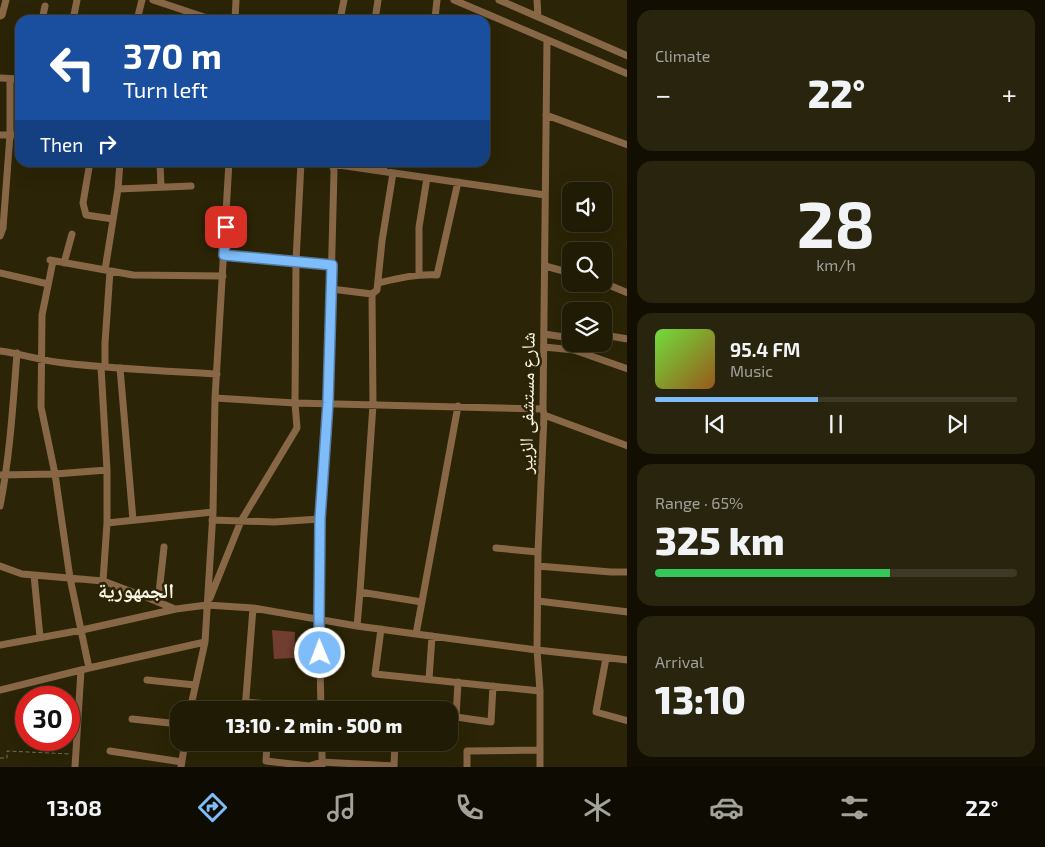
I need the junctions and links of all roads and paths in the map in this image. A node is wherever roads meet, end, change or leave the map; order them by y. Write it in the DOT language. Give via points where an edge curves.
graph roads {
  1 [pos="6,0"];
  2 [pos="77,0"];
  3 [pos="142,0"];
  4 [pos="153,0"];
  5 [pos="236,0"];
  6 [pos="344,0"];
  7 [pos="378,0"];
  8 [pos="436,0"];
  9 [pos="454,0"];
  10 [pos="499,0"];
  11 [pos="536,0"];
  12 [pos="45,6"];
  13 [pos="43,15"];
  14 [pos="74,15"];
  15 [pos="138,15"];
  16 [pos="198,15"];
  17 [pos="235,15"];
  18 [pos="341,15"];
  19 [pos="376,15"];
  20 [pos="436,15"];
  21 [pos="489,15"];
  22 [pos="490,15"];
  23 [pos="0,16"];
  24 [pos="538,17"];
  25 [pos="547,40"];
  26 [pos="627,56"];
  27 [pos="627,74"];
  28 [pos="0,78"];
  29 [pos="10,79"];
  30 [pos="15,79"];
  31 [pos="546,115"];
  32 [pos="0,135"];
  33 [pos="10,135"];
  34 [pos="15,135"];
  35 [pos="627,145"];
  36 [pos="89,167"];
  37 [pos="120,167"];
  38 [pos="160,167"];
  39 [pos="229,167"];
  40 [pos="302,167"];
  41 [pos="333,167"];
  42 [pos="355,167"];
  43 [pos="384,167"];
  44 [pos="383,172"];
  45 [pos="393,173"];
  46 [pos="427,178"];
  47 [pos="458,182"];
  48 [pos="191,186"];
  49 [pos="161,187"];
  50 [pos="118,189"];
  51 [pos="545,195"];
  52 [pos="113,220"];
  53 [pos="72,234"];
  54 [pos="0,236"];
  55 [pos="224,255"];
  56 [pos="296,261"];
  57 [pos="64,263"];
  58 [pos="332,265"];
  59 [pos="545,266"];
  60 [pos="107,271"];
  61 [pos="562,271"];
  62 [pos="0,273"];
  63 [pos="419,274"];
  64 [pos="223,276"];
  65 [pos="48,284"];
  66 [pos="378,284"];
  67 [pos="612,286"];
  68 [pos="331,289"];
  69 [pos="627,293"];
  70 [pos="372,294"];
  71 [pos="544,334"];
  72 [pos="562,337"];
  73 [pos="612,337"];
  74 [pos="627,340"];
  75 [pos="544,347"];
  76 [pos="0,351"];
  77 [pos="17,353"];
  78 [pos="583,353"];
  79 [pos="41,360"];
  80 [pos="103,367"];
  81 [pos="120,368"];
  82 [pos="627,368"];
  83 [pos="217,374"];
  84 [pos="216,398"];
  85 [pos="295,403"];
  86 [pos="328,403"];
  87 [pos="373,405"];
  88 [pos="458,406"];
  89 [pos="543,412"];
  90 [pos="627,446"];
  91 [pos="107,470"];
  92 [pos="55,474"];
  93 [pos="3,475"];
  94 [pos="0,506"];
  95 [pos="212,516"];
  96 [pos="320,519"];
  97 [pos="133,520"];
  98 [pos="241,521"];
  99 [pos="107,522"];
  100 [pos="164,547"];
  101 [pos="496,548"];
  102 [pos="538,552"];
  103 [pos="0,566"];
  104 [pos="538,566"];
  105 [pos="627,572"];
  106 [pos="34,576"];
  107 [pos="70,578"];
  108 [pos="103,581"];
  109 [pos="360,592"];
  110 [pos="538,601"];
  111 [pos="158,602"];
  112 [pos="422,602"];
  113 [pos="207,605"];
  114 [pos="253,608"];
  115 [pos="176,609"];
  116 [pos="627,612"];
  117 [pos="319,619"];
  118 [pos="357,626"];
  119 [pos="381,629"];
  120 [pos="82,630"];
  121 [pos="416,634"];
  122 [pos="432,636"];
  123 [pos="40,637"];
  124 [pos="205,642"];
  125 [pos="0,645"];
  126 [pos="537,650"];
  127 [pos="606,658"];
  128 [pos="627,660"];
  129 [pos="90,668"];
  130 [pos="81,670"];
  131 [pos="429,679"];
  132 [pos="147,680"];
  133 [pos="458,682"];
  134 [pos="195,685"];
  135 [pos="493,686"];
  136 [pos="0,690"];
  137 [pos="540,691"];
  138 [pos="192,701"];
  139 [pos="246,701"];
  140 [pos="321,701"];
  141 [pos="132,719"];
  142 [pos="627,721"];
  143 [pos="170,723"];
  144 [pos="540,750"];
  145 [pos="110,751"];
  146 [pos="183,751"];
  147 [pos="267,751"];
  148 [pos="322,751"];
  149 [pos="395,751"];
  150 [pos="76,754"];
  151 [pos="0,758"];
  152 [pos="322,764"];
  153 [pos="181,765"];
  154 [pos="360,766"];
  155 [pos="75,767"];
  156 [pos="309,767"];
  157 [pos="466,767"];
  158 [pos="540,767"];
  1 -- 23 [label="street"];
  2 -- 14 [label="street"];
  3 -- 15 [label="street"];
  4 -- 16 [label="street"];
  5 -- 17 [label="street"];
  6 -- 18 [label="street"];
  7 -- 19 [label="street"];
  8 -- 20 [label="street"];
  9 -- 21 [label="street"];
  10 -- 24 [label="street"];
  11 -- 24 [label="street"];
  12 -- 13 [label="street"];
  22 -- 25 [label="street"];
  24 -- 26 [label="street"];
  25 -- 27 [label="street"];
  25 -- 31 [label="street, شارع مستشفى الزبير"];
  28 -- 29 [label="street"];
  29 -- 30 [label="street"];
  29 -- 33 [label="street"];
  31 -- 35 [label="street"];
  31 -- 51 [label="street, شارع مستشفى الزبير"];
  32 -- 33 [label="street"];
  33 -- 34 [label="street"];
  33 -- 54 [label="street"];
  36 -- 52 [label="street" via="83,202 86,215"];
  37 -- 50 [label="street"];
  38 -- 49 [label="street"];
  39 -- 55 [label="street"];
  40 -- 56 [label="street"];
  41 -- 58 [label="street"];
  42 -- 44 [label="street"];
  43 -- 44 [label="street"];
  44 -- 45 [label="street"];
  45 -- 46 [label="street"];
  45 -- 66 [label="street"];
  46 -- 47 [label="street"];
  46 -- 63 [label="street" via="419,227"];
  47 -- 51 [label="street"];
  47 -- 63 [label="street" via="437,275"];
  48 -- 49 [label="street"];
  49 -- 50 [label="street"];
  50 -- 52 [label="street"];
  51 -- 59 [label="street, شارع مستشفى الزبير"];
  52 -- 60 [label="street"];
  53 -- 57 [label="street"];
  55 -- 56 [label="street"];
  55 -- 64 [label="street"];
  56 -- 58 [label="street"];
  56 -- 85 [label="street"];
  57 -- 60 [label="street"];
  57 -- 65 [label="street" via="51,260"];
  58 -- 68 [label="street"];
  59 -- 61 [label="street"];
  59 -- 71 [label="street, شارع مستشفى الزبير"];
  60 -- 64 [label="street" via="133,275"];
  60 -- 80 [label="street"];
  62 -- 65 [label="street"];
  63 -- 66 [label="street"];
  64 -- 83 [label="street"];
  65 -- 79 [label="street" via="42,315"];
  66 -- 70 [label="street"];
  67 -- 69 [label="street"];
  68 -- 70 [label="street"];
  68 -- 86 [label="street"];
  70 -- 87 [label="street"];
  71 -- 72 [label="street"];
  71 -- 75 [label="street, شارع مستشفى الزبير"];
  73 -- 74 [label="street"];
  75 -- 78 [label="street"];
  75 -- 89 [label="street, شارع مستشفى الزبير"];
  76 -- 77 [label="street"];
  77 -- 79 [label="street"];
  77 -- 93 [label="street"];
  78 -- 82 [label="street"];
  79 -- 80 [label="street"];
  79 -- 92 [label="street" via="41,407"];
  80 -- 81 [label="street"];
  80 -- 91 [label="street"];
  81 -- 83 [label="street"];
  81 -- 97 [label="street"];
  83 -- 84 [label="street"];
  84 -- 85 [label="street"];
  84 -- 95 [label="street"];
  85 -- 86 [label="street"];
  85 -- 98 [label="street" via="297,428"];
  86 -- 87 [label="street"];
  86 -- 96 [label="street"];
  87 -- 88 [label="street"];
  87 -- 109 [label="street"];
  88 -- 89 [label="street"];
  88 -- 112 [label="street"];
  89 -- 90 [label="street"];
  89 -- 102 [label="street, شارع مستشفى الزبير"];
  91 -- 92 [label="street"];
  91 -- 99 [label="street"];
  92 -- 93 [label="street"];
  92 -- 107 [label="street"];
  93 -- 94 [label="street"];
  95 -- 97 [label="street"];
  95 -- 98 [label="street"];
  95 -- 113 [label="street"];
  96 -- 98 [label="street"];
  96 -- 117 [label="street"];
  97 -- 99 [label="street"];
  98 -- 113 [label="street"];
  99 -- 108 [label="street"];
  100 -- 111 [label="street"];
  101 -- 102 [label="street"];
  102 -- 104 [label="street, شارع مستشفى الزبير"];
  103 -- 106 [label="street"];
  104 -- 105 [label="street"];
  104 -- 110 [label="street, شارع مستشفى الزبير"];
  106 -- 107 [label="street"];
  106 -- 123 [label="street"];
  107 -- 108 [label="street"];
  107 -- 120 [label="street"];
  108 -- 111 [label="street"];
  109 -- 112 [label="street"];
  109 -- 118 [label="street"];
  110 -- 116 [label="street"];
  110 -- 126 [label="street, شارع مستشفى الزبير"];
  111 -- 115 [label="street"];
  112 -- 121 [label="street"];
  113 -- 114 [label="street"];
  113 -- 115 [label="street"];
  113 -- 124 [label="street"];
  114 -- 117 [label="street"];
  114 -- 139 [label="street"];
  115 -- 120 [label="street"];
  117 -- 118 [label="street"];
  117 -- 140 [label="street"];
  118 -- 119 [label="street"];
  119 -- 121 [label="street"];
  119 -- 131 [label="street" via="375,674"];
  120 -- 123 [label="street"];
  120 -- 129 [label="street"];
  121 -- 122 [label="street"];
  122 -- 126 [label="street"];
  122 -- 131 [label="street"];
  123 -- 125 [label="street"];
  124 -- 129 [label="street"];
  124 -- 134 [label="street"];
  126 -- 127 [label="street"];
  126 -- 137 [label="street, شارع مستشفى الزبير"];
  127 -- 128 [label="street"];
  127 -- 142 [label="street" via="596,712"];
  129 -- 130 [label="street"];
  130 -- 136 [label="street"];
  130 -- 150 [label="street"];
  131 -- 133 [label="street"];
  132 -- 134 [label="street"];
  133 -- 135 [label="street"];
  133 -- 135 [label="street" via="456,717 490,722"];
  134 -- 138 [label="street"];
  135 -- 137 [label="street"];
  137 -- 144 [label="street, شارع مستشفى الزبير"];
  141 -- 143 [label="street"];
  144 -- 157 [label="street" via="466,751"];
  144 -- 158 [label="street, شارع مستشفى الزبير"];
  145 -- 153 [label="street"];
  146 -- 153 [label="street"];
  147 -- 156 [label="street" via="266,760"];
  148 -- 152 [label="street"];
  149 -- 154 [label="street" via="394,766"];
  150 -- 151 [label="path" via="7,752 7,758"];
  150 -- 155 [label="street"];
  152 -- 154 [label="street"];
  152 -- 156 [label="street"];
}
